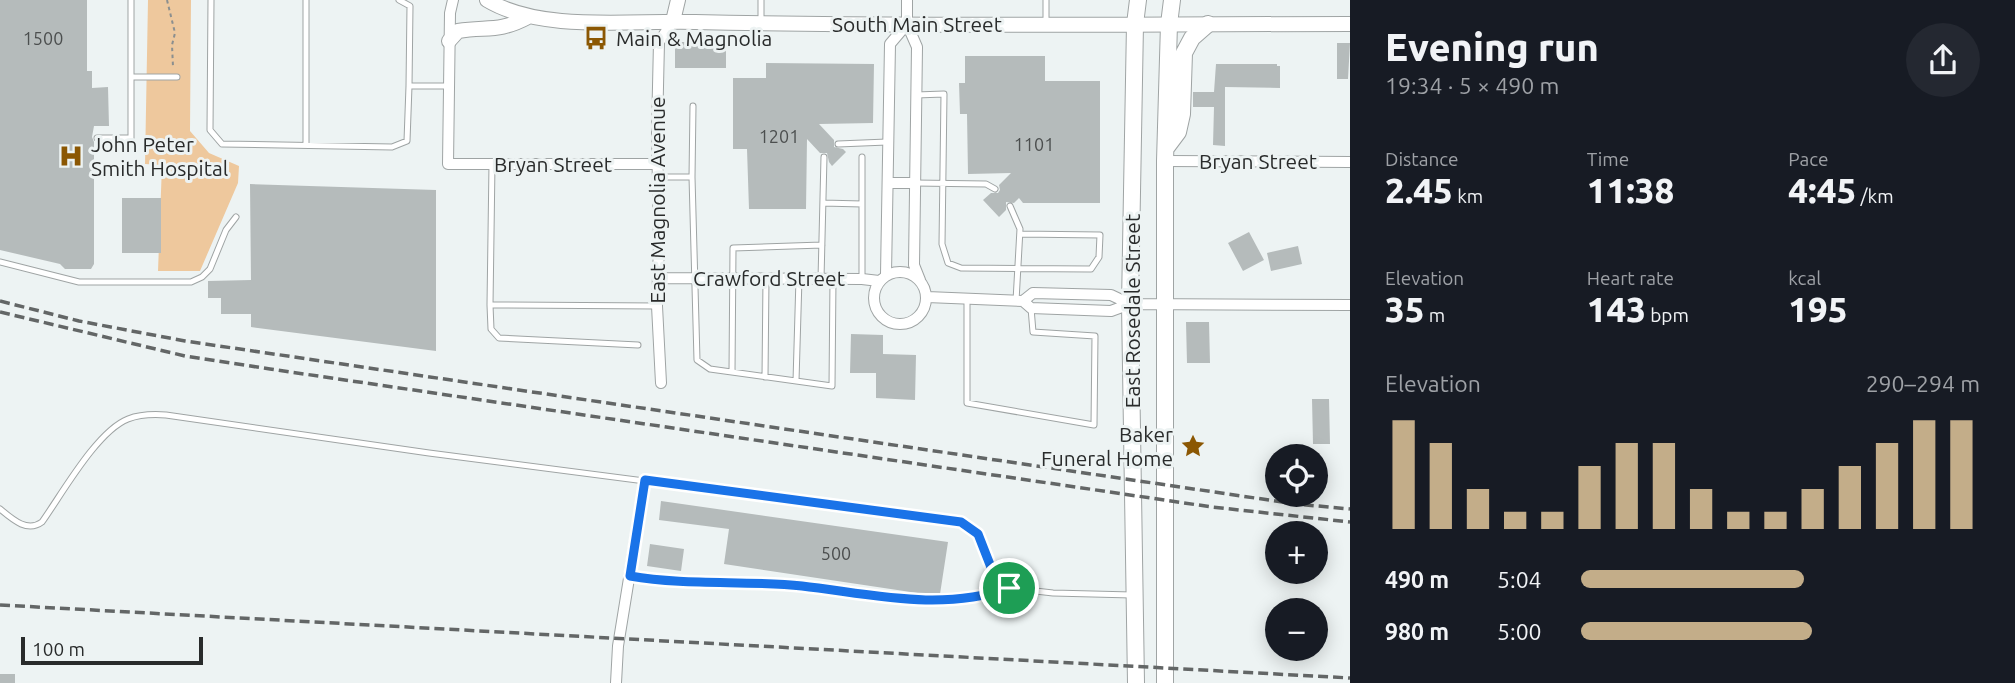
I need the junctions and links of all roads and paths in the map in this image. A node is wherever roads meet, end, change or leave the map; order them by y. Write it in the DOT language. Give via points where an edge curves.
graph roads {
  1 [pos="131,0"];
  2 [pos="167,0"];
  3 [pos="211,0"];
  4 [pos="306,0"];
  5 [pos="399,0"];
  6 [pos="453,0"];
  7 [pos="487,0"];
  8 [pos="678,0"];
  9 [pos="761,0"];
  10 [pos="907,0"];
  11 [pos="1046,0"];
  12 [pos="1138,0"];
  13 [pos="1171,0"];
  14 [pos="528,17"];
  15 [pos="673,21"];
  16 [pos="761,24"];
  17 [pos="907,24"];
  18 [pos="1046,24"];
  19 [pos="1135,24"];
  20 [pos="1169,24"];
  21 [pos="1208,24"];
  22 [pos="1350,24"];
  23 [pos="449,41"];
  24 [pos="177,76"];
  25 [pos="131,77"];
  26 [pos="409,86"];
  27 [pos="449,86"];
  28 [pos="916,95"];
  29 [pos="693,106"];
  30 [pos="97,138"];
  31 [pos="888,142"];
  32 [pos="838,144"];
  33 [pos="306,145"];
  34 [pos="1166,155"];
  35 [pos="824,157"];
  36 [pos="862,157"];
  37 [pos="1350,162"];
  38 [pos="492,164"];
  39 [pos="658,164"];
  40 [pos="658,177"];
  41 [pos="692,177"];
  42 [pos="888,183"];
  43 [pos="915,183"];
  44 [pos="942,183"];
  45 [pos="995,189"];
  46 [pos="823,203"];
  47 [pos="862,204"];
  48 [pos="1010,206"];
  49 [pos="236,217"];
  50 [pos="1020,234"];
  51 [pos="822,245"];
  52 [pos="0,262"];
  53 [pos="1017,269"];
  54 [pos="883,277"];
  55 [pos="658,278"];
  56 [pos="693,278"];
  57 [pos="734,278"];
  58 [pos="766,278"];
  59 [pos="799,278"];
  60 [pos="821,279"];
  61 [pos="833,279"];
  62 [pos="862,279"];
  63 [pos="920,280"];
  64 [pos="927,297"];
  65 [pos="967,299"];
  66 [pos="1023,303"];
  67 [pos="1166,303"];
  68 [pos="1130,304"];
  69 [pos="490,305"];
  70 [pos="1350,305"];
  71 [pos="656,306"];
  72 [pos="638,345"];
  73 [pos="732,372"];
  74 [pos="765,377"];
  75 [pos="796,381"];
  76 [pos="661,383"];
  77 [pos="645,480"];
  78 [pos="0,509"];
  79 [pos="630,576"];
  80 [pos="1009,588"];
  81 [pos="1135,596"];
  82 [pos="616,683"];
  83 [pos="1136,683"];
  84 [pos="1165,683"];
  1 -- 25 [label="lane"];
  2 -- 24 [label="path" via="176,33 172,59"];
  3 -- 33 [label="lane" via="210,130 222,144"];
  4 -- 33 [label="lane"];
  5 -- 26 [label="lane" via="410,6"];
  6 -- 23 [label="street"];
  7 -- 14 [label="street, South Main Street"];
  8 -- 15 [label="street"];
  9 -- 16 [label="lane"];
  10 -- 17 [label="street"];
  11 -- 18 [label="lane"];
  12 -- 19 [label="main road, East Rosedale Street"];
  13 -- 20 [label="main road, East Rosedale Street"];
  14 -- 15 [label="street, South Main Street"];
  14 -- 23 [label="street" via="512,26 458,32"];
  15 -- 16 [label="street, South Main Street"];
  15 -- 39 [label="street, East Magnolia Avenue" via="659,42"];
  16 -- 17 [label="street, South Main Street"];
  17 -- 18 [label="street, South Main Street"];
  17 -- 28 [label="street" via="917,47"];
  17 -- 31 [label="street" via="890,44"];
  18 -- 19 [label="street, South Main Street"];
  19 -- 20 [label="street, South Main Street"];
  19 -- 68 [label="main road, East Rosedale Street"];
  20 -- 21 [label="street, South Main Street"];
  20 -- 34 [label="main road, East Rosedale Street"];
  21 -- 22 [label="street, South Main Street"];
  21 -- 34 [label="main road" via="1184,53 1182,114"];
  23 -- 27 [label="street"];
  24 -- 25 [label="lane"];
  25 -- 30 [label="lane" via="131,138"];
  26 -- 27 [label="lane"];
  26 -- 33 [label="lane" via="407,141 391,147"];
  27 -- 38 [label="street, Bryan Street" via="448,164"];
  28 -- 43 [label="street"];
  28 -- 44 [label="lane" via="944,94"];
  29 -- 41 [label="lane"];
  31 -- 32 [label="lane"];
  31 -- 42 [label="street"];
  34 -- 37 [label="street, Bryan Street"];
  34 -- 67 [label="main road, East Rosedale Street"];
  35 -- 46 [label="lane"];
  36 -- 47 [label="lane"];
  38 -- 39 [label="street, Bryan Street"];
  38 -- 69 [label="lane"];
  39 -- 40 [label="street, East Magnolia Avenue"];
  40 -- 41 [label="lane"];
  40 -- 55 [label="street, East Magnolia Avenue"];
  41 -- 56 [label="lane"];
  42 -- 43 [label="street"];
  42 -- 54 [label="street"];
  43 -- 44 [label="lane"];
  43 -- 63 [label="street" via="914,265"];
  44 -- 45 [label="lane" via="986,184"];
  44 -- 53 [label="lane" via="942,244 948,263 961,268"];
  46 -- 47 [label="lane"];
  46 -- 51 [label="lane"];
  47 -- 62 [label="lane"];
  48 -- 50 [label="lane"];
  49 -- 52 [label="lane" via="210,269 191,282 79,282"];
  50 -- 53 [label="lane"];
  50 -- 53 [label="lane" via="1100,235 1099,257 1091,269"];
  51 -- 57 [label="lane" via="733,248"];
  51 -- 60 [label="lane"];
  53 -- 66 [label="lane"];
  54 -- 62 [label="street, Crawford Street"];
  54 -- 63 [label="street" via="905,271"];
  54 -- 64 [label="street" via="873,296 878,313 891,323 908,323 922,313"];
  55 -- 56 [label="street, Crawford Street"];
  55 -- 71 [label="street, East Magnolia Avenue"];
  56 -- 57 [label="street, Crawford Street"];
  56 -- 73 [label="lane" via="697,360 710,369"];
  57 -- 58 [label="street, Crawford Street"];
  57 -- 73 [label="lane"];
  58 -- 59 [label="street, Crawford Street"];
  58 -- 74 [label="lane"];
  59 -- 60 [label="street, Crawford Street"];
  59 -- 75 [label="lane"];
  60 -- 61 [label="street, Crawford Street"];
  61 -- 62 [label="street, Crawford Street"];
  61 -- 75 [label="lane" via="832,386"];
  63 -- 64 [label="street"];
  64 -- 65 [label="street"];
  65 -- 66 [label="street"];
  65 -- 66 [label="lane" via="967,403 1094,425 1096,336 1033,332"];
  66 -- 68 [label="street" via="1033,293 1111,295"];
  67 -- 68 [label="street"];
  67 -- 70 [label="street"];
  67 -- 84 [label="main road, East Rosedale Street"];
  68 -- 81 [label="main road, East Rosedale Street"];
  69 -- 71 [label="lane"];
  69 -- 72 [label="lane" via="491,329 499,338"];
  71 -- 76 [label="street, East Magnolia Avenue"];
  73 -- 74 [label="lane"];
  74 -- 75 [label="lane"];
  77 -- 78 [label="lane" via="144,414 113,428 91,451 36,527 14,521"];
  77 -- 79 [label="street"];
  77 -- 80 [label="lane" via="961,522 978,534 996,580"];
  79 -- 80 [label="lane" via="801,586 877,598 945,600"];
  79 -- 82 [label="street"];
  80 -- 81 [label="lane"];
  81 -- 83 [label="main road, East Rosedale Street"];
}
